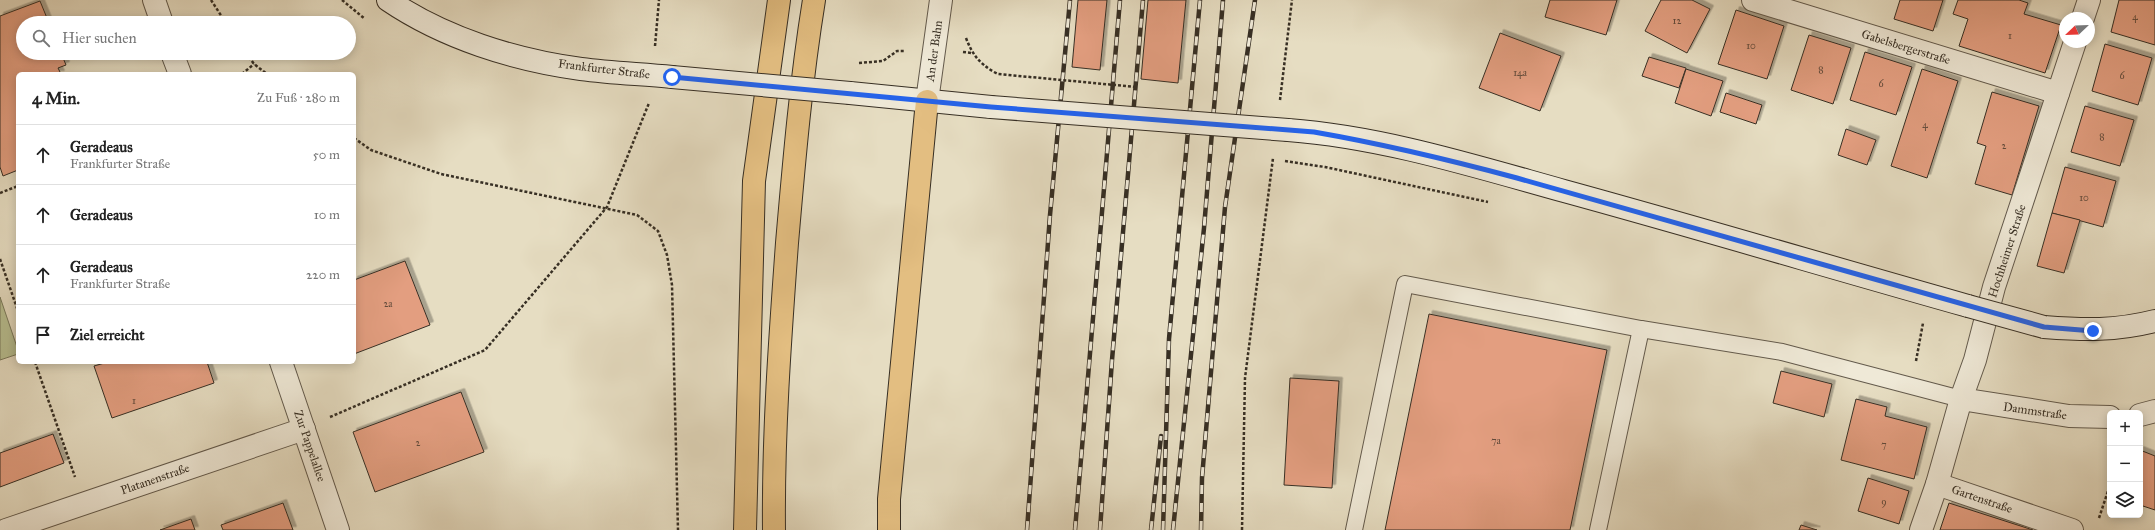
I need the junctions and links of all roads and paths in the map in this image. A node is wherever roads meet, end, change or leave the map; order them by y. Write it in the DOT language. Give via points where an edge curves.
graph roads {
  1 [pos="154,0"];
  2 [pos="211,0"];
  3 [pos="388,0"];
  4 [pos="660,0"];
  5 [pos="779,0"];
  6 [pos="814,0"];
  7 [pos="941,0"];
  8 [pos="1292,0"];
  9 [pos="1753,0"];
  10 [pos="2089,0"];
  11 [pos="2085,12"];
  12 [pos="160,16"];
  13 [pos="221,16"];
  14 [pos="654,46"];
  15 [pos="2073,48"];
  16 [pos="897,51"];
  17 [pos="972,54"];
  18 [pos="175,60"];
  19 [pos="251,60"];
  20 [pos="853,63"];
  21 [pos="254,64"];
  22 [pos="179,72"];
  23 [pos="244,72"];
  24 [pos="264,72"];
  25 [pos="994,72"];
  26 [pos="2058,93"];
  27 [pos="651,100"];
  28 [pos="927,102"];
  29 [pos="1280,103"];
  30 [pos="356,139"];
  31 [pos="1274,150"];
  32 [pos="1284,161"];
  33 [pos="1368,176"];
  34 [pos="16,187"];
  35 [pos="0,193"];
  36 [pos="607,207"];
  37 [pos="0,259"];
  38 [pos="16,305"];
  39 [pos="1924,321"];
  40 [pos="2155,321"];
  41 [pos="1641,329"];
  42 [pos="36,364"];
  43 [pos="282,364"];
  44 [pos="1911,385"];
  45 [pos="1960,400"];
  46 [pos="2155,411"];
  47 [pos="2143,414"];
  48 [pos="2107,417"];
  49 [pos="304,429"];
  50 [pos="1937,484"];
  51 [pos="2107,494"];
  52 [pos="84,504"];
  53 [pos="2098,523"];
  54 [pos="6,530"];
  55 [pos="338,530"];
  56 [pos="678,530"];
  57 [pos="745,530"];
  58 [pos="774,530"];
  59 [pos="889,530"];
  60 [pos="1242,530"];
  61 [pos="1354,530"];
  62 [pos="1598,530"];
  63 [pos="1921,530"];
  64 [pos="2072,530"];
  1 -- 12 [label="street"];
  2 -- 13 [label="path"];
  3 -- 28 [label="street, Frankfurter Straße, bridge" via="434,26 520,58 581,69"];
  4 -- 14 [label="path"];
  5 -- 57 [label="highway" via="754,180"];
  6 -- 58 [label="highway" via="792,189 777,374"];
  7 -- 28 [label="street, An der Bahn"];
  8 -- 29 [label="path"];
  9 -- 26 [label="street, Gabelsbergerstraße"];
  10 -- 11 [label="street"];
  15 -- 26 [label="street, Hochheimer Straße"];
  16 -- 20 [label="path" via="883,61"];
  17 -- 25 [label="path"];
  18 -- 22 [label="street"];
  19 -- 21 [label="path"];
  21 -- 23 [label="path"];
  21 -- 24 [label="path"];
  26 -- 45 [label="street, Hochheimer Straße" via="1994,287 1975,360"];
  27 -- 36 [label="path"];
  28 -- 40 [label="street, Frankfurter Straße, bridge" via="1288,130 1347,137 1439,157 2044,327 2093,331"];
  28 -- 59 [label="highway" via="890,483"];
  30 -- 36 [label="path" via="371,150 441,174"];
  31 -- 60 [label="path" via="1245,378"];
  32 -- 33 [label="path"];
  34 -- 35 [label="path"];
  36 -- 49 [label="path" via="485,350"];
  36 -- 56 [label="path" via="637,215 658,231 667,255 672,284"];
  37 -- 38 [label="path"];
  39 -- 44 [label="path"];
  41 -- 44 [label="lane" via="1782,352"];
  41 -- 61 [label="lane" via="1404,284"];
  41 -- 62 [label="lane"];
  42 -- 52 [label="path"];
  43 -- 49 [label="street, Zur Pappelallee"];
  44 -- 45 [label="lane"];
  45 -- 48 [label="street, Dammstraße" via="2069,416"];
  45 -- 50 [label="street, Hochheimer Straße"];
  46 -- 47 [label="street"];
  49 -- 52 [label="street, Platanenstraße"];
  49 -- 55 [label="street, Zur Pappelallee"];
  50 -- 63 [label="street, Hochheimer Straße"];
  50 -- 64 [label="street, Gartenstraße"];
  51 -- 53 [label="path"];
  52 -- 54 [label="street, Platanenstraße"];
}
